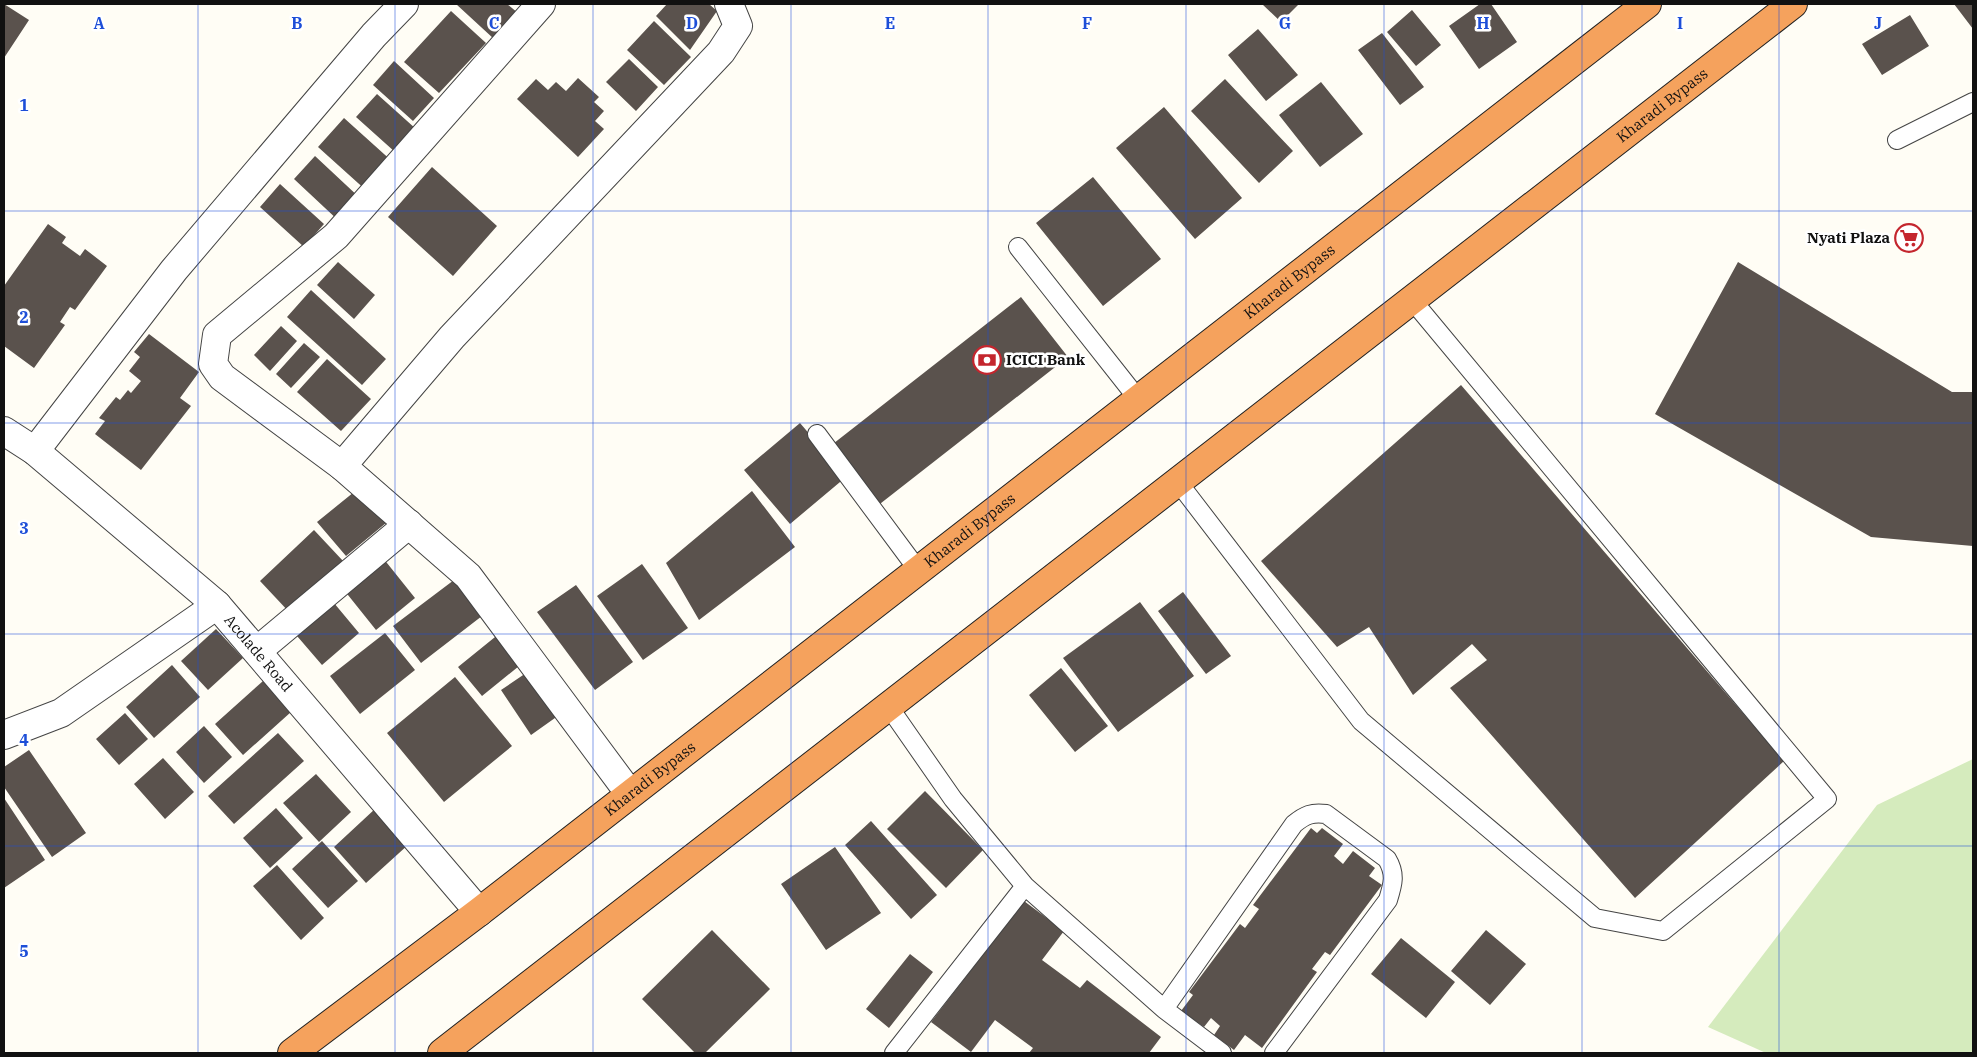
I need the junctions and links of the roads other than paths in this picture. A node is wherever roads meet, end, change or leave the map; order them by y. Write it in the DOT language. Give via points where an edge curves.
graph roads {
  1 [pos="404,4"];
  2 [pos="541,4"];
  3 [pos="729,4"];
  4 [pos="1647,4"];
  5 [pos="1793,4"];
  6 [pos="1973,102"];
  7 [pos="1897,140"];
  8 [pos="1018,247"];
  9 [pos="1412,300"];
  10 [pos="1138,399"];
  11 [pos="4,431"];
  12 [pos="817,434"];
  13 [pos="34,451"];
  14 [pos="342,466"];
  15 [pos="1178,482"];
  16 [pos="409,524"];
  17 [pos="918,570"];
  18 [pos="217,605"];
  19 [pos="257,652"];
  20 [pos="889,707"];
  21 [pos="4,735"];
  22 [pos="630,794"];
  23 [pos="1025,886"];
  24 [pos="478,912"];
  25 [pos="1164,1009"];
  26 [pos="292,1053"];
  27 [pos="442,1053"];
  28 [pos="894,1053"];
  29 [pos="1222,1053"];
  30 [pos="1274,1053"];
  1 -- 13 [label="street" via="174,270"];
  2 -- 14 [label="street" via="336,236 217,335 213,364 222,377"];
  3 -- 14 [label="street" via="738,26 720,52 452,337"];
  4 -- 10 [label="highway, Kharadi Bypass"];
  5 -- 9 [label="highway, Kharadi Bypass"];
  6 -- 7 [label="lane"];
  8 -- 10 [label="lane"];
  9 -- 15 [label="highway, Kharadi Bypass"];
  9 -- 15 [label="lane" via="1828,799 1663,931 1595,918 1361,721"];
  10 -- 17 [label="highway, Kharadi Bypass"];
  11 -- 13 [label="street, Acolade Road"];
  12 -- 17 [label="lane"];
  13 -- 18 [label="street, Acolade Road"];
  14 -- 16 [label="street"];
  15 -- 20 [label="highway, Kharadi Bypass"];
  16 -- 19 [label="street"];
  16 -- 22 [label="street" via="468,576"];
  17 -- 22 [label="highway, Kharadi Bypass"];
  18 -- 19 [label="street, Acolade Road"];
  18 -- 21 [label="street" via="61,713"];
  19 -- 24 [label="street, Acolade Road"];
  20 -- 23 [label="lane" via="953,799"];
  20 -- 27 [label="highway, Kharadi Bypass"];
  22 -- 24 [label="highway, Kharadi Bypass"];
  23 -- 25 [label="lane"];
  23 -- 28 [label="lane"];
  24 -- 26 [label="highway, Kharadi Bypass"];
  25 -- 29 [label="lane"];
  25 -- 30 [label="lane" via="1294,824 1305,815 1315,812 1326,814 1387,859 1393,869 1394,880 1388,900"];
}
